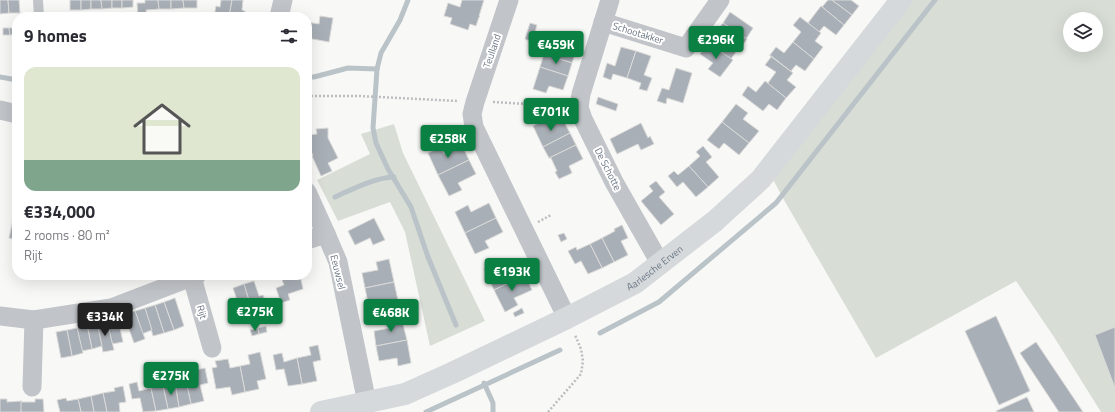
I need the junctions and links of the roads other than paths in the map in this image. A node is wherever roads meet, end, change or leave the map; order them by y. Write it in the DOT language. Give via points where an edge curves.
graph roads {
  1 [pos="38,0"];
  2 [pos="283,0"];
  3 [pos="509,0"];
  4 [pos="610,0"];
  5 [pos="720,0"];
  6 [pos="901,0"];
  7 [pos="39,12"];
  8 [pos="280,12"];
  9 [pos="603,22"];
  10 [pos="312,203"];
  11 [pos="326,234"];
  12 [pos="312,238"];
  13 [pos="660,263"];
  14 [pos="184,280"];
  15 [pos="196,280"];
  16 [pos="0,316"];
  17 [pos="567,318"];
  18 [pos="34,320"];
  19 [pos="212,348"];
  20 [pos="32,387"];
  21 [pos="366,403"];
  22 [pos="321,412"];
  1 -- 7 [label="lane"];
  2 -- 8 [label="street"];
  3 -- 17 [label="street, Teulland" via="475,102 472,114 474,127"];
  4 -- 9 [label="street"];
  5 -- 9 [label="street, Schootakker" via="686,48"];
  6 -- 13 [label="street, Aarlesche Erven" via="761,179 715,221"];
  9 -- 13 [label="street, De Schotte" via="579,106 583,120 614,182"];
  10 -- 11 [label="street, Eeuwsel"];
  11 -- 12 [label="street"];
  11 -- 21 [label="street, Eeuwsel" via="338,262"];
  13 -- 17 [label="street, Aarlesche Erven" via="635,283"];
  14 -- 18 [label="street, Rijt" via="111,308"];
  15 -- 19 [label="street, Rijt"];
  16 -- 18 [label="street, Rijt"];
  17 -- 21 [label="street, Aarlesche Erven" via="405,394"];
  18 -- 20 [label="street"];
  21 -- 22 [label="street, Aarlesche Erven"];
}
